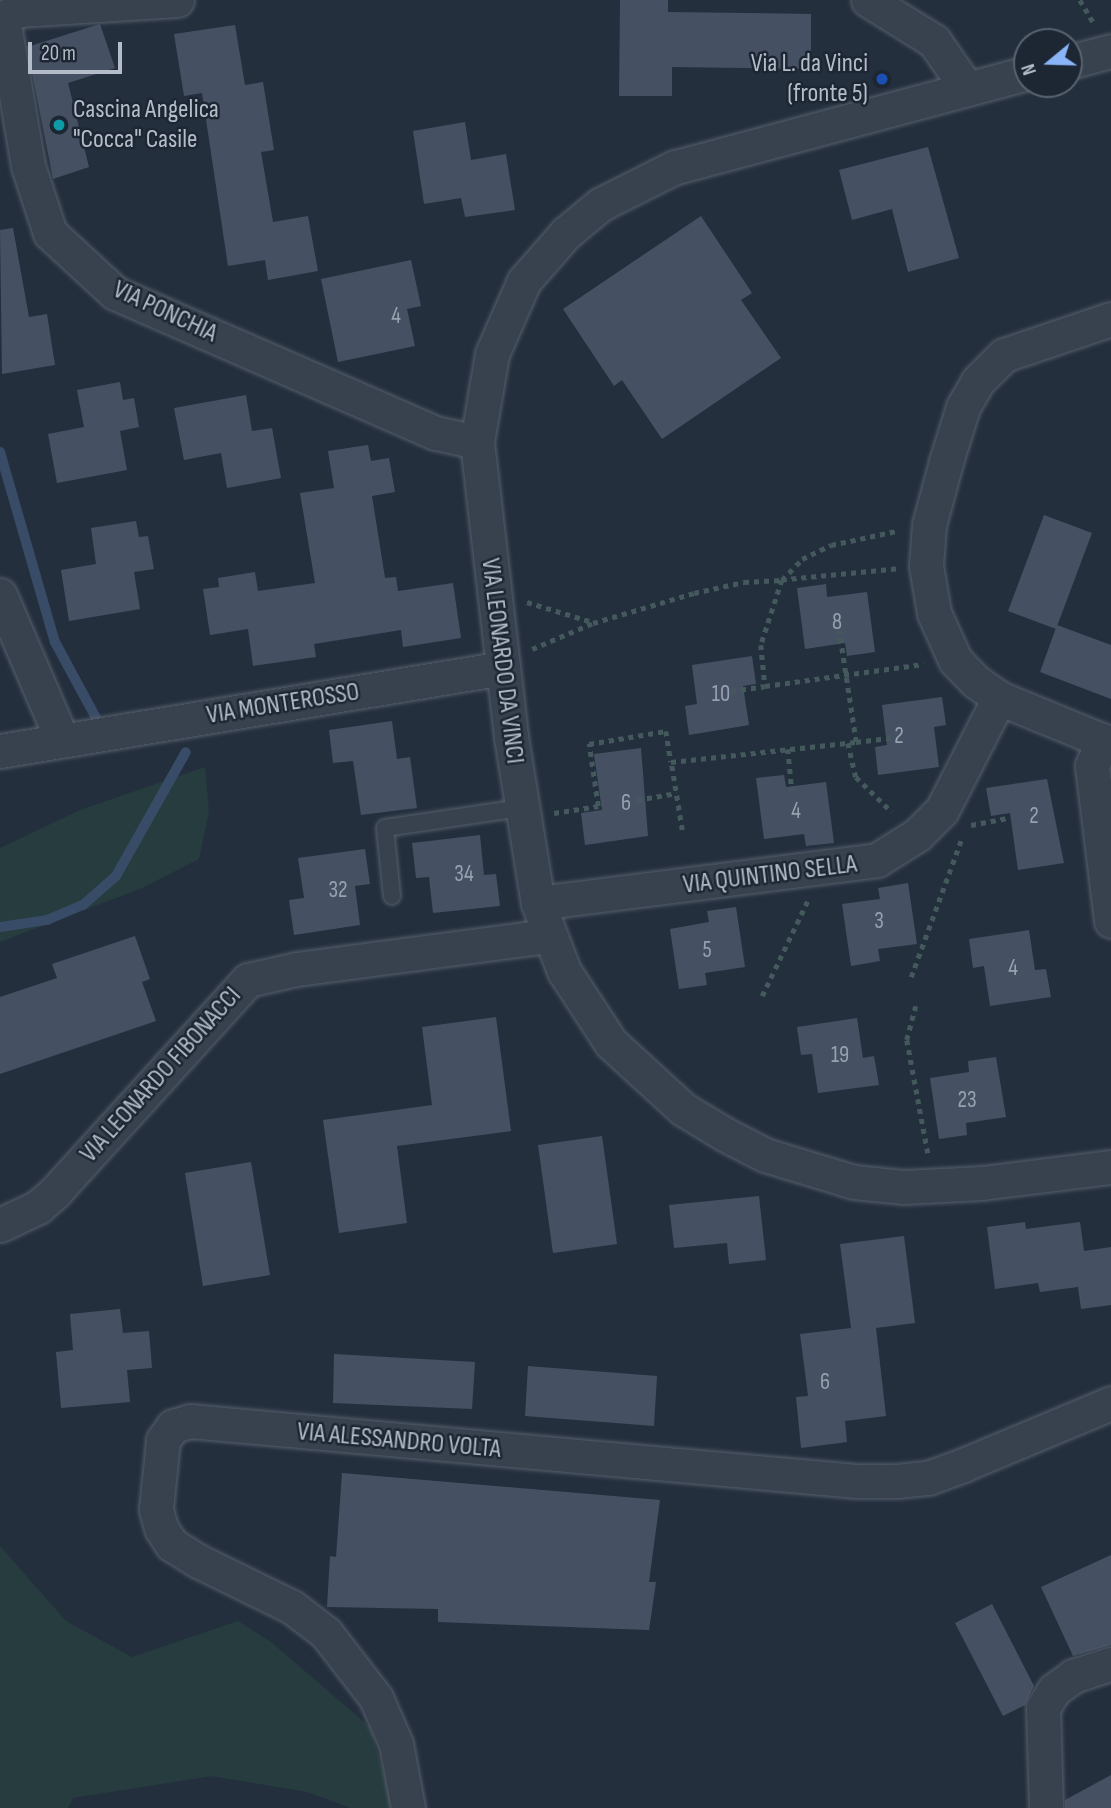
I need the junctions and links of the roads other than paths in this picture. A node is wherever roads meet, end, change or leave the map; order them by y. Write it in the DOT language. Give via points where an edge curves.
graph roads {
  1 [pos="177,0"];
  2 [pos="868,0"];
  3 [pos="17,5"];
  4 [pos="1111,51"];
  5 [pos="1083,58"];
  6 [pos="1013,76"];
  7 [pos="966,87"];
  8 [pos="1111,319"];
  9 [pos="477,442"];
  10 [pos="0,595"];
  11 [pos="515,659"];
  12 [pos="999,698"];
  13 [pos="62,740"];
  14 [pos="1107,742"];
  15 [pos="0,751"];
  16 [pos="534,811"];
  17 [pos="392,896"];
  18 [pos="538,903"];
  19 [pos="1111,921"];
  20 [pos="549,936"];
  21 [pos="1111,1167"];
  22 [pos="0,1225"];
  23 [pos="1111,1403"];
  24 [pos="1111,1664"];
  25 [pos="408,1808"];
  26 [pos="1046,1808"];
  1 -- 3 [label="street, VIA PONCHIA"];
  2 -- 7 [label="street" via="934,41"];
  3 -- 9 [label="street, VIA PONCHIA" via="3,18 2,30 28,166 50,233 74,260 115,293 424,428"];
  4 -- 5 [label="street"];
  6 -- 7 [label="street, VIA LEONARDO DA VINCI"];
  7 -- 9 [label="street, VIA LEONARDO DA VINCI" via="675,167 601,204 566,233 524,281 492,354"];
  8 -- 12 [label="street" via="1004,355 978,381 963,407 929,526 926,566 934,613 955,660"];
  9 -- 11 [label="street, VIA LEONARDO DA VINCI"];
  10 -- 13 [label="street"];
  11 -- 13 [label="street, VIA MONTEROSSO"];
  11 -- 16 [label="street, VIA LEONARDO DA VINCI"];
  12 -- 14 [label="street"];
  12 -- 18 [label="street, VIA QUINTINO SELLA" via="955,818 877,860 822,871"];
  13 -- 15 [label="street, VIA MONTEROSSO"];
  14 -- 19 [label="street" via="1091,766"];
  16 -- 17 [label="lane" via="385,828"];
  16 -- 18 [label="street, VIA LEONARDO DA VINCI"];
  18 -- 20 [label="street, VIA LEONARDO DA VINCI"];
  20 -- 21 [label="street, VIA LEONARDO DA VINCI" via="583,1003 611,1043 683,1109 765,1155 854,1182 934,1185"];
  20 -- 22 [label="street, VIA LEONARDO FIBONACCI" via="297,969 248,980 55,1192 38,1207"];
  23 -- 25 [label="street, VIA ALESSANDRO VOLTA" via="928,1478 897,1481 190,1421 173,1426 163,1440 156,1509 172,1545 292,1607 326,1633 376,1698 396,1744"];
  24 -- 26 [label="street" via="1073,1676 1054,1690 1043,1708"];
}
